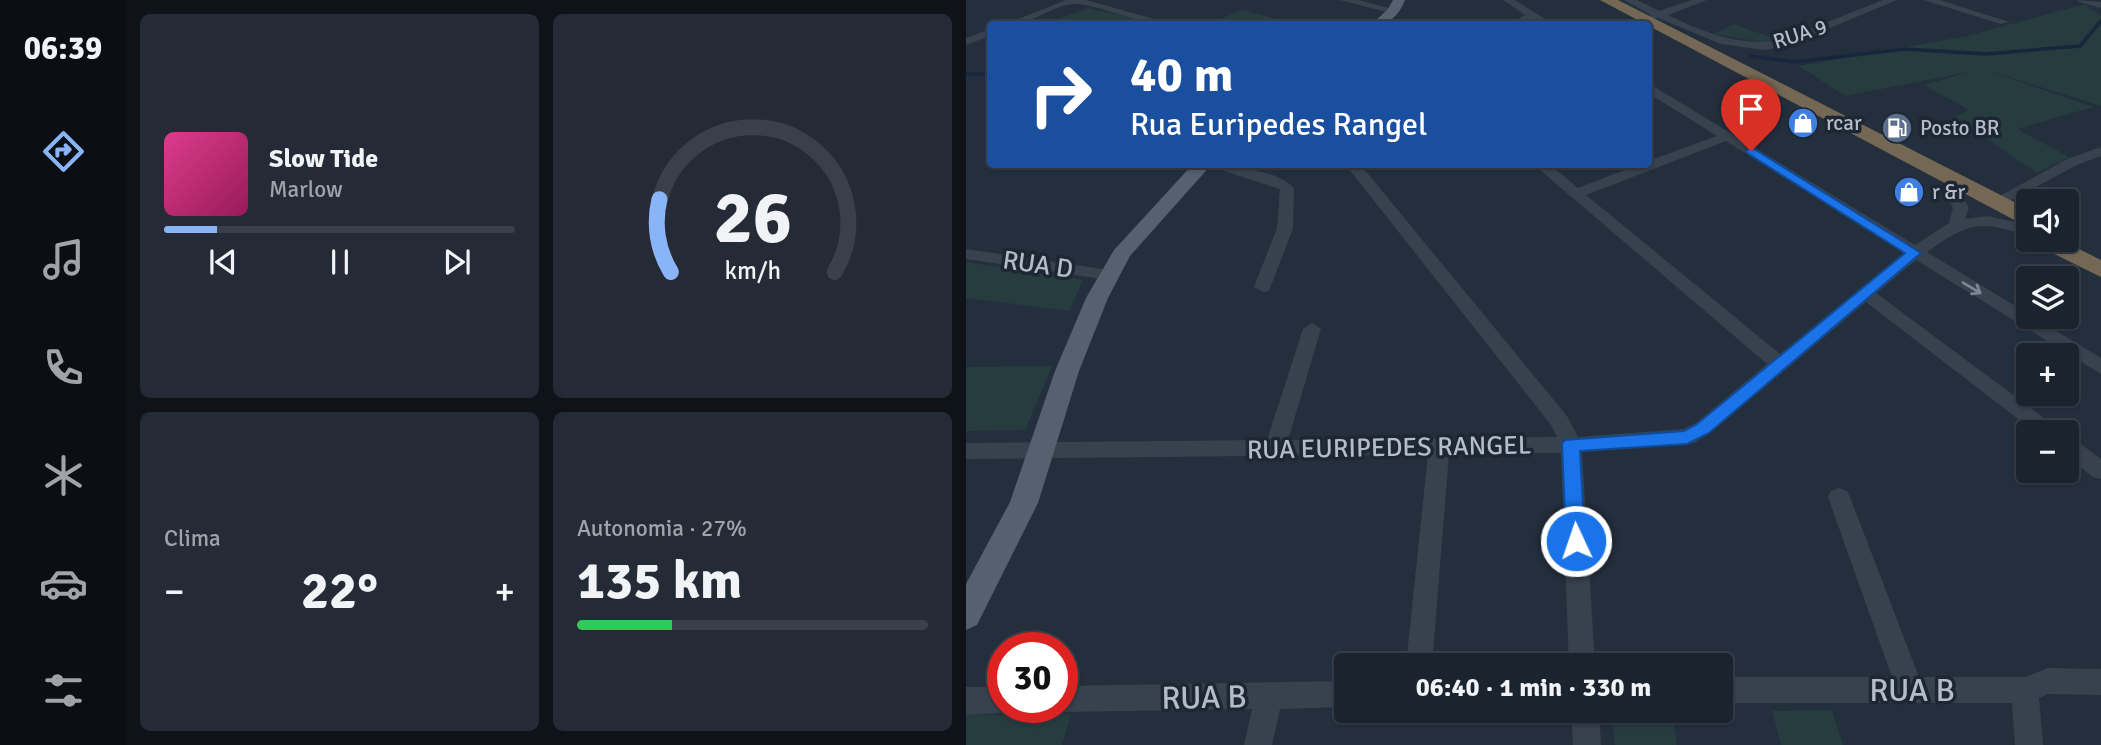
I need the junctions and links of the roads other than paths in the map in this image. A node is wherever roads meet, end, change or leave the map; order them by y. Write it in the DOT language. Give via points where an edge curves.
graph roads {
  1 [pos="1074,0"];
  2 [pos="1345,0"];
  3 [pos="1508,0"];
  4 [pos="1589,0"];
  5 [pos="1607,0"];
  6 [pos="1629,0"];
  7 [pos="1702,0"];
  8 [pos="1892,0"];
  9 [pos="1929,0"];
  10 [pos="2083,0"];
  11 [pos="2101,5"];
  12 [pos="1397,6"];
  13 [pos="1533,15"];
  14 [pos="1019,21"];
  15 [pos="1155,21"];
  16 [pos="1381,21"];
  17 [pos="1520,21"];
  18 [pos="1543,21"];
  19 [pos="1644,21"];
  20 [pos="1645,21"];
  21 [pos="1646,21"];
  22 [pos="1650,21"];
  23 [pos="2004,22"];
  24 [pos="1652,23"];
  25 [pos="1652,25"];
  26 [pos="1652,25"];
  27 [pos="987,33"];
  28 [pos="966,42"];
  29 [pos="1652,89"];
  30 [pos="1728,136"];
  31 [pos="2101,151"];
  32 [pos="1652,165"];
  33 [pos="1199,168"];
  34 [pos="1225,168"];
  35 [pos="1355,168"];
  36 [pos="1545,168"];
  37 [pos="1644,168"];
  38 [pos="1953,192"];
  39 [pos="1575,194"];
  40 [pos="1997,202"];
  41 [pos="2016,218"];
  42 [pos="2016,221"];
  43 [pos="1956,225"];
  44 [pos="2016,225"];
  45 [pos="2079,243"];
  46 [pos="2067,252"];
  47 [pos="1914,253"];
  48 [pos="966,254"];
  49 [pos="2101,255"];
  50 [pos="2101,270"];
  51 [pos="1109,275"];
  52 [pos="1263,287"];
  53 [pos="1866,294"];
  54 [pos="1312,329"];
  55 [pos="1779,364"];
  56 [pos="2101,368"];
  57 [pos="2033,420"];
  58 [pos="1571,444"];
  59 [pos="1439,446"];
  60 [pos="1275,449"];
  61 [pos="966,452"];
  62 [pos="1040,452"];
  63 [pos="2079,454"];
  64 [pos="2101,471"];
  65 [pos="1839,498"];
  66 [pos="966,615"];
  67 [pos="1420,653"];
  68 [pos="1581,653"];
  69 [pos="2101,681"];
  70 [pos="1733,690"];
  71 [pos="2025,690"];
  72 [pos="1911,691"];
  73 [pos="1334,694"];
  74 [pos="1269,695"];
  75 [pos="1078,699"];
  76 [pos="987,700"];
  77 [pos="966,701"];
  78 [pos="1586,723"];
  79 [pos="1258,745"];
  80 [pos="1587,745"];
  81 [pos="2029,745"];
  1 -- 14 [label="street"];
  1 -- 15 [label="street"];
  2 -- 12 [label="street"];
  3 -- 13 [label="street"];
  4 -- 19 [label="highway"];
  5 -- 20 [label="highway"];
  6 -- 21 [label="street, RUA 9"];
  7 -- 22 [label="street"];
  8 -- 24 [label="street, RUA 9" via="1771,46 1725,42"];
  9 -- 23 [label="street"];
  10 -- 11 [label="street"];
  12 -- 16 [label="main road"];
  13 -- 17 [label="street"];
  13 -- 18 [label="street"];
  25 -- 38 [label="highway"];
  26 -- 40 [label="highway"];
  27 -- 28 [label="street"];
  29 -- 30 [label="street"];
  30 -- 32 [label="street"];
  30 -- 47 [label="street"];
  31 -- 40 [label="street"];
  33 -- 51 [label="main road" via="1135,236"];
  34 -- 52 [label="street" via="1287,188 1285,228"];
  35 -- 58 [label="street" via="1545,400"];
  36 -- 39 [label="street"];
  37 -- 39 [label="street"];
  38 -- 42 [label="highway"];
  38 -- 43 [label="street" via="1961,208"];
  39 -- 55 [label="street"];
  40 -- 41 [label="highway"];
  43 -- 44 [label="street, RUA EURIPEDES RANGEL" via="1988,221"];
  43 -- 47 [label="street, RUA EURIPEDES RANGEL"];
  45 -- 49 [label="highway"];
  46 -- 50 [label="highway"];
  47 -- 53 [label="street, RUA EURIPEDES RANGEL"];
  47 -- 56 [label="street, one-way"];
  48 -- 51 [label="street, RUA D"];
  51 -- 62 [label="main road" via="1067,371"];
  53 -- 55 [label="street, RUA EURIPEDES RANGEL"];
  53 -- 57 [label="street"];
  54 -- 60 [label="street"];
  55 -- 58 [label="street, RUA EURIPEDES RANGEL" via="1687,438"];
  58 -- 59 [label="street, RUA EURIPEDES RANGEL"];
  58 -- 68 [label="street"];
  59 -- 60 [label="street, RUA EURIPEDES RANGEL"];
  59 -- 67 [label="street"];
  60 -- 62 [label="street, RUA EURIPEDES RANGEL"];
  61 -- 62 [label="street, RUA EURIPEDES RANGEL"];
  62 -- 66 [label="main road" via="1024,503"];
  63 -- 64 [label="street"];
  65 -- 72 [label="street"];
  69 -- 71 [label="street, RUA B" via="2048,681"];
  70 -- 72 [label="street, RUA B"];
  71 -- 72 [label="street, RUA B"];
  71 -- 81 [label="street"];
  73 -- 74 [label="street, RUA B"];
  74 -- 75 [label="street, RUA B"];
  74 -- 79 [label="street"];
  76 -- 77 [label="street"];
  78 -- 80 [label="street"];
}
